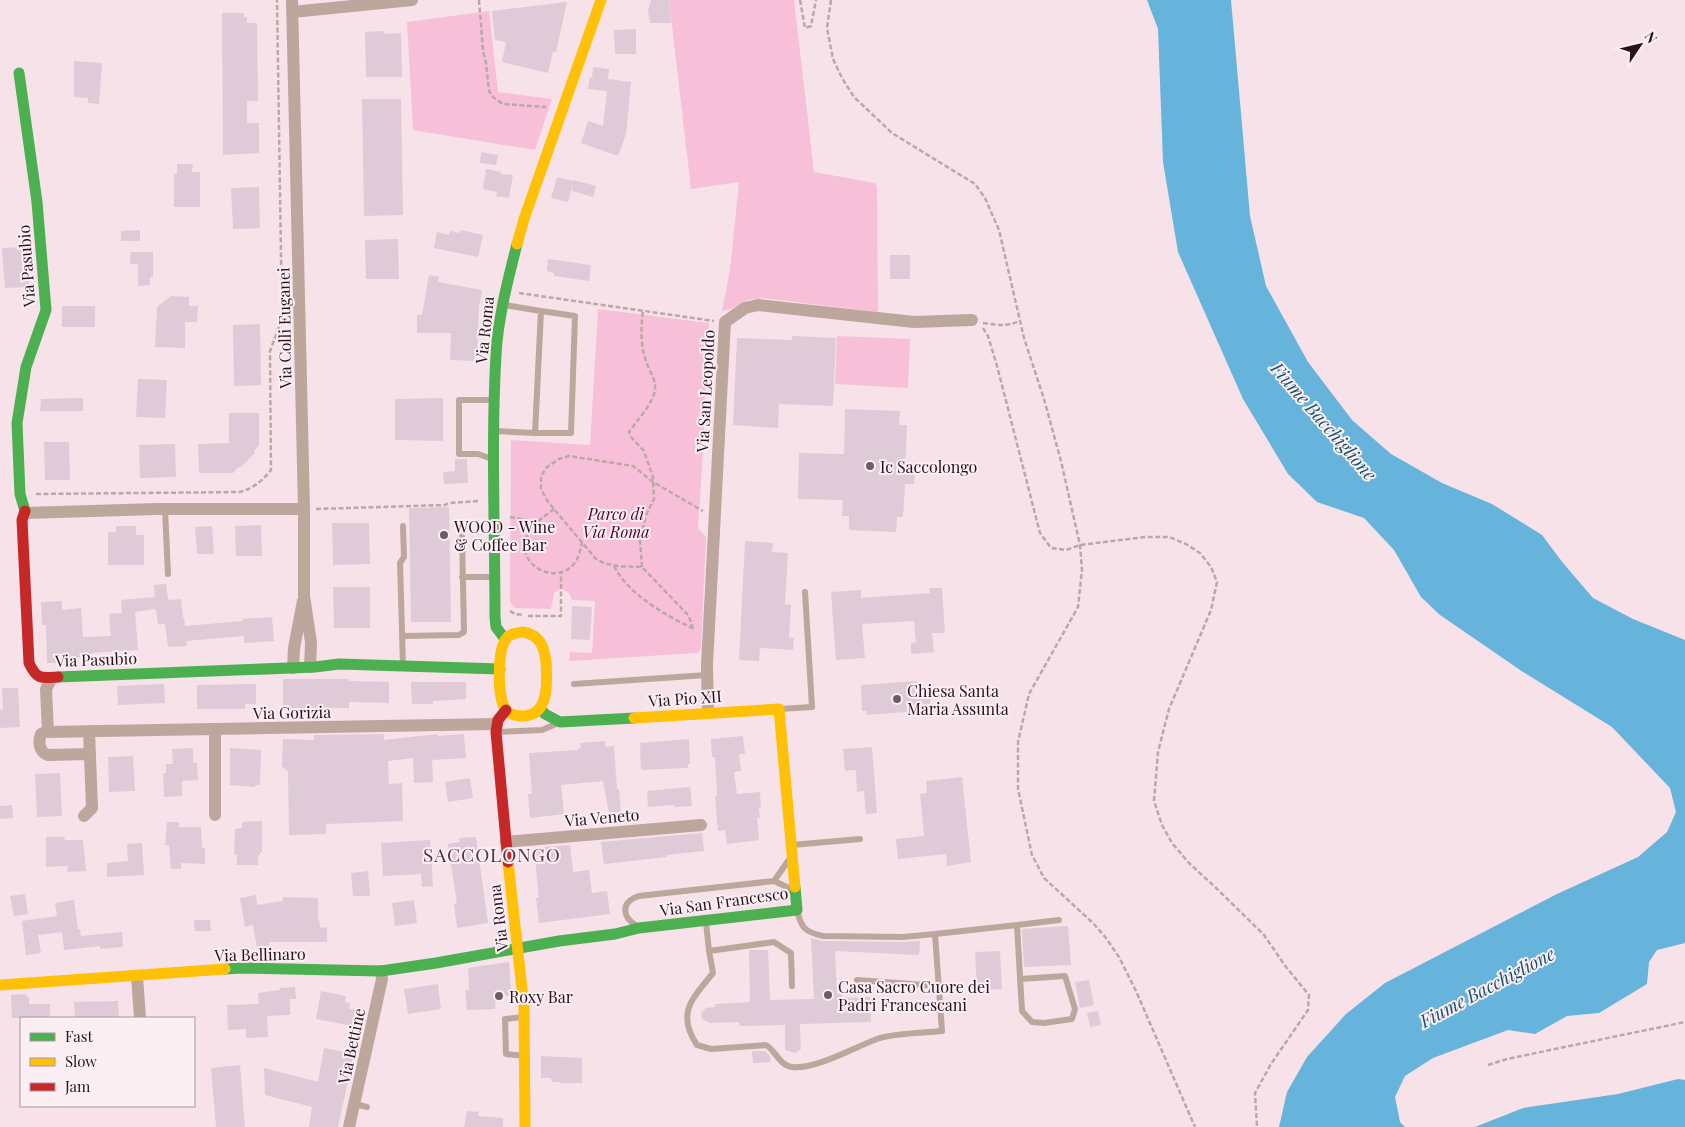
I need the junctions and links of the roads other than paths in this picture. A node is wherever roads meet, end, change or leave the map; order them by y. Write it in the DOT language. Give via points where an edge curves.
graph roads {
  1 [pos="412,0"];
  2 [pos="594,0"];
  3 [pos="601,0"];
  4 [pos="292,6"];
  5 [pos="589,35"];
  6 [pos="19,73"];
  7 [pos="502,305"];
  8 [pos="541,311"];
  9 [pos="974,321"];
  10 [pos="495,400"];
  11 [pos="494,431"];
  12 [pos="535,433"];
  13 [pos="494,460"];
  14 [pos="165,509"];
  15 [pos="304,509"];
  16 [pos="25,513"];
  17 [pos="403,526"];
  18 [pos="462,536"];
  19 [pos="168,574"];
  20 [pos="462,577"];
  21 [pos="495,577"];
  22 [pos="805,592"];
  23 [pos="304,596"];
  24 [pos="402,636"];
  25 [pos="505,640"];
  26 [pos="311,642"];
  27 [pos="339,664"];
  28 [pos="403,666"];
  29 [pos="310,667"];
  30 [pos="293,668"];
  31 [pos="495,669"];
  32 [pos="707,670"];
  33 [pos="52,678"];
  34 [pos="574,684"];
  35 [pos="540,709"];
  36 [pos="779,709"];
  37 [pos="506,710"];
  38 [pos="708,713"];
  39 [pos="560,722"];
  40 [pos="496,728"];
  41 [pos="215,729"];
  42 [pos="90,731"];
  43 [pos="48,732"];
  44 [pos="90,754"];
  45 [pos="215,815"];
  46 [pos="84,816"];
  47 [pos="701,825"];
  48 [pos="860,839"];
  49 [pos="506,842"];
  50 [pos="792,849"];
  51 [pos="774,881"];
  52 [pos="796,896"];
  53 [pos="797,910"];
  54 [pos="705,920"];
  55 [pos="1059,920"];
  56 [pos="1017,925"];
  57 [pos="640,928"];
  58 [pos="935,934"];
  59 [pos="518,948"];
  60 [pos="710,951"];
  61 [pos="381,971"];
  62 [pos="137,976"];
  63 [pos="1020,979"];
  64 [pos="857,980"];
  65 [pos="0,985"];
  66 [pos="792,986"];
  67 [pos="938,986"];
  68 [pos="140,1017"];
  69 [pos="524,1017"];
  70 [pos="525,1056"];
  71 [pos="349,1127"];
  72 [pos="525,1127"];
  1 -- 4 [label="street, Via Colli Euganei"];
  2 -- 5 [label="street, Via Roma"];
  3 -- 5 [label="street, Via Roma"];
  4 -- 15 [label="street, Via Colli Euganei"];
  5 -- 7 [label="street, Via Roma" via="524,219"];
  6 -- 16 [label="street, Via Pasubio" via="37,202 46,310 26,367 17,423 20,494"];
  7 -- 8 [label="lane"];
  7 -- 10 [label="street, Via Roma"];
  8 -- 12 [label="lane"];
  8 -- 12 [label="lane" via="576,316 571,433"];
  9 -- 32 [label="street, Via San Leopoldo" via="914,322 758,305 745,308 725,322"];
  10 -- 11 [label="street, Via Roma"];
  10 -- 13 [label="lane" via="459,400 459,454 478,454"];
  11 -- 12 [label="lane"];
  11 -- 13 [label="street, Via Roma"];
  13 -- 21 [label="street, Via Roma"];
  14 -- 15 [label="street"];
  14 -- 16 [label="street"];
  14 -- 19 [label="lane"];
  15 -- 23 [label="street, Via Colli Euganei"];
  16 -- 33 [label="street, Via Pasubio" via="22,520 29,662 38,678"];
  17 -- 24 [label="lane" via="404,557 400,563"];
  18 -- 20 [label="lane"];
  20 -- 21 [label="lane"];
  20 -- 24 [label="lane" via="464,632 459,635"];
  21 -- 25 [label="street, Via Roma" via="496,627"];
  22 -- 36 [label="lane, Via Pio XII" via="812,707"];
  23 -- 26 [label="street, Via Colli Euganei"];
  23 -- 30 [label="street"];
  24 -- 28 [label="lane"];
  25 -- 31 [label="street"];
  25 -- 35 [label="street" via="510,635 523,632 530,633 541,642 545,655 545,695"];
  26 -- 27 [label="street" via="318,654"];
  26 -- 29 [label="street, Via Colli Euganei"];
  27 -- 28 [label="street"];
  27 -- 29 [label="street"];
  28 -- 31 [label="street"];
  29 -- 30 [label="street"];
  30 -- 33 [label="street, Via Pasubio"];
  31 -- 37 [label="street"];
  32 -- 34 [label="lane"];
  32 -- 38 [label="street, Via San Leopoldo"];
  33 -- 43 [label="street" via="46,689"];
  35 -- 37 [label="street" via="535,714 522,716"];
  35 -- 39 [label="street"];
  36 -- 38 [label="street, Via Pio XII"];
  36 -- 50 [label="street, Via San Francesco"];
  37 -- 40 [label="street" via="498,717"];
  38 -- 39 [label="street, Via Pio XII"];
  39 -- 40 [label="lane, Via Pio XII" via="542,730"];
  40 -- 41 [label="street, Via Gorizia"];
  40 -- 49 [label="street, Via Roma"];
  41 -- 42 [label="street, Via Gorizia"];
  41 -- 45 [label="street"];
  42 -- 43 [label="street, Via Gorizia"];
  42 -- 44 [label="street"];
  43 -- 44 [label="street" via="41,734 40,738 43,754"];
  44 -- 46 [label="street" via="92,808"];
  47 -- 49 [label="street, Via Veneto"];
  48 -- 50 [label="lane"];
  49 -- 59 [label="street, Via Roma"];
  50 -- 51 [label="lane" via="784,869"];
  50 -- 52 [label="street, Via San Francesco"];
  51 -- 52 [label="lane" via="789,888"];
  51 -- 57 [label="lane" via="633,898 625,909 626,916"];
  52 -- 53 [label="street, Via San Francesco"];
  53 -- 54 [label="street, Via San Francesco"];
  53 -- 58 [label="lane" via="804,928 822,936"];
  54 -- 57 [label="street, Via San Francesco"];
  54 -- 60 [label="lane"];
  55 -- 56 [label="lane"];
  56 -- 58 [label="lane"];
  56 -- 63 [label="lane"];
  57 -- 59 [label="street, Via San Francesco"];
  58 -- 67 [label="lane"];
  59 -- 61 [label="street, Via Bellinaro"];
  59 -- 69 [label="street, Via Roma"];
  60 -- 66 [label="lane" via="774,942 791,953"];
  60 -- 67 [label="lane" via="713,973 687,1010 689,1033 697,1045 711,1049 766,1045 773,1049 781,1062 791,1067 813,1065 881,1038 942,1031"];
  61 -- 62 [label="street, Via Bellinaro" via="242,968"];
  61 -- 71 [label="street, Via Bettine" via="361,1105"];
  62 -- 65 [label="street, Via Bellinaro"];
  62 -- 68 [label="street"];
  63 -- 63 [label="lane" via="1022,1011 1032,1022 1072,1019 1075,1009 1065,976"];
  64 -- 67 [label="lane"];
  69 -- 70 [label="street, Via Roma"];
  69 -- 70 [label="lane" via="505,1019 506,1054"];
  70 -- 72 [label="street, Via Roma"];
}
